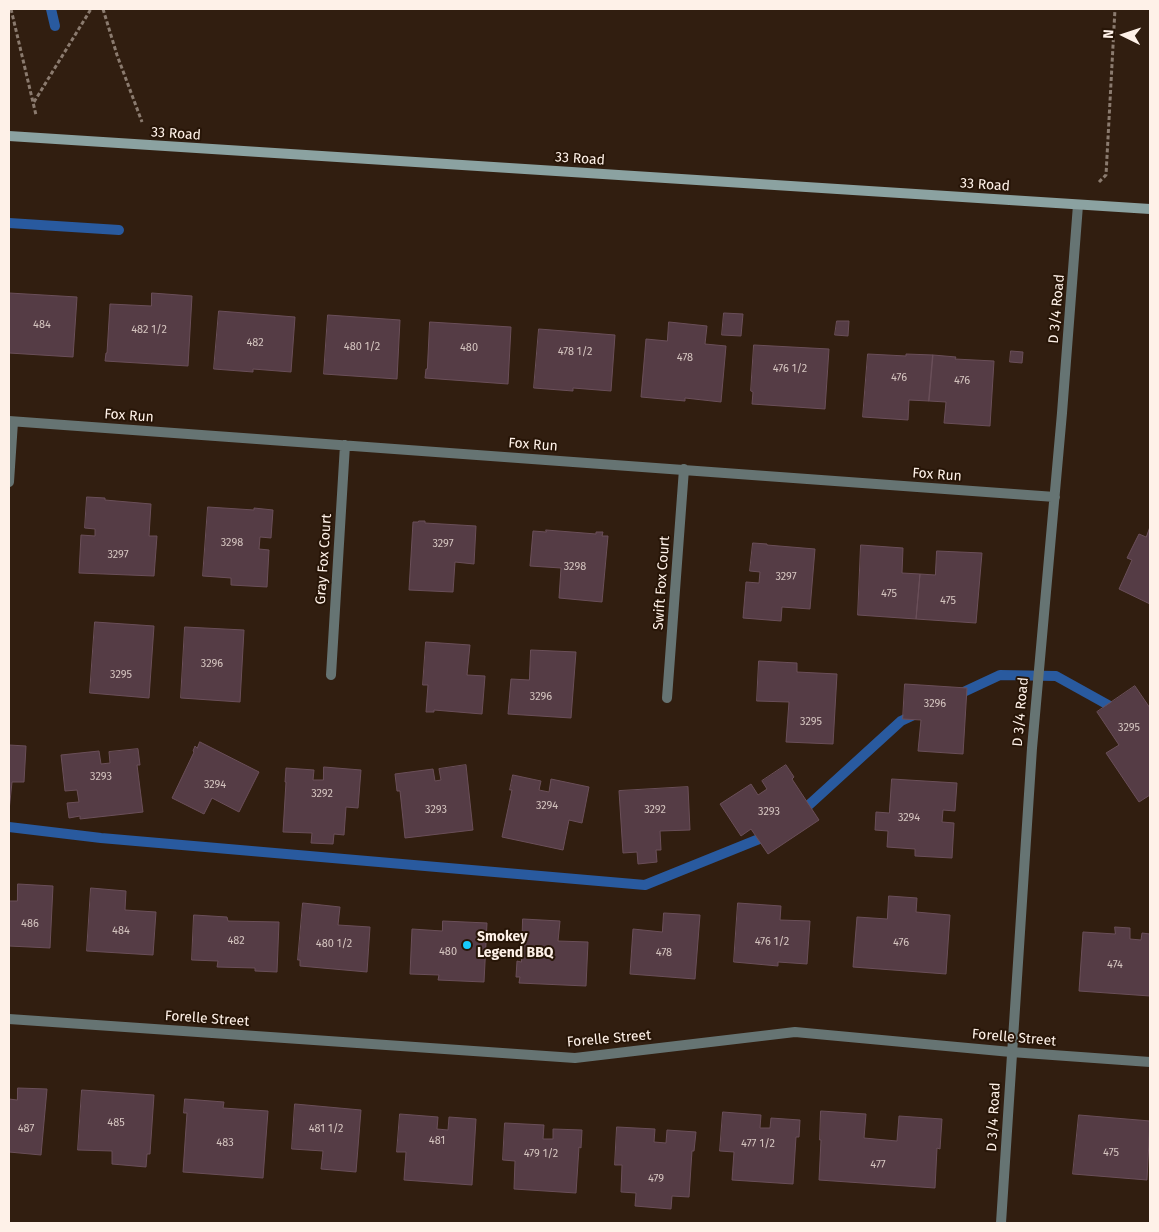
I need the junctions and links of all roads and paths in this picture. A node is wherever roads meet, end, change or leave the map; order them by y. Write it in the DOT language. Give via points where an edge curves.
graph roads {
  1 [pos="11,9"];
  2 [pos="91,9"];
  3 [pos="103,9"];
  4 [pos="1115,9"];
  5 [pos="34,103"];
  6 [pos="9,136"];
  7 [pos="42,138"];
  8 [pos="152,146"];
  9 [pos="1078,205"];
  10 [pos="1150,209"];
  11 [pos="11,421"];
  12 [pos="345,445"];
  13 [pos="684,469"];
  14 [pos="9,482"];
  15 [pos="1055,496"];
  16 [pos="330,675"];
  17 [pos="667,698"];
  18 [pos="9,1019"];
  19 [pos="1011,1052"];
  20 [pos="1150,1062"];
  21 [pos="1002,1223"];
  1 -- 5 [label="path"];
  2 -- 5 [label="path"];
  3 -- 8 [label="path"];
  4 -- 9 [label="path" via="1106,175"];
  5 -- 7 [label="path"];
  6 -- 7 [label="main road, 33 Road"];
  7 -- 8 [label="main road, 33 Road"];
  8 -- 9 [label="main road, 33 Road"];
  9 -- 10 [label="main road, 33 Road"];
  9 -- 15 [label="street, D 3/4 Road"];
  11 -- 12 [label="street, Fox Run"];
  11 -- 14 [label="street"];
  12 -- 13 [label="street, Fox Run"];
  12 -- 16 [label="street, Gray Fox Court"];
  13 -- 15 [label="street, Fox Run"];
  13 -- 17 [label="street, Swift Fox Court"];
  15 -- 19 [label="street, D 3/4 Road" via="1032,748"];
  18 -- 19 [label="street, Forelle Street" via="575,1058 795,1032"];
  19 -- 20 [label="street, Forelle Street"];
  19 -- 21 [label="street, D 3/4 Road"];
}
